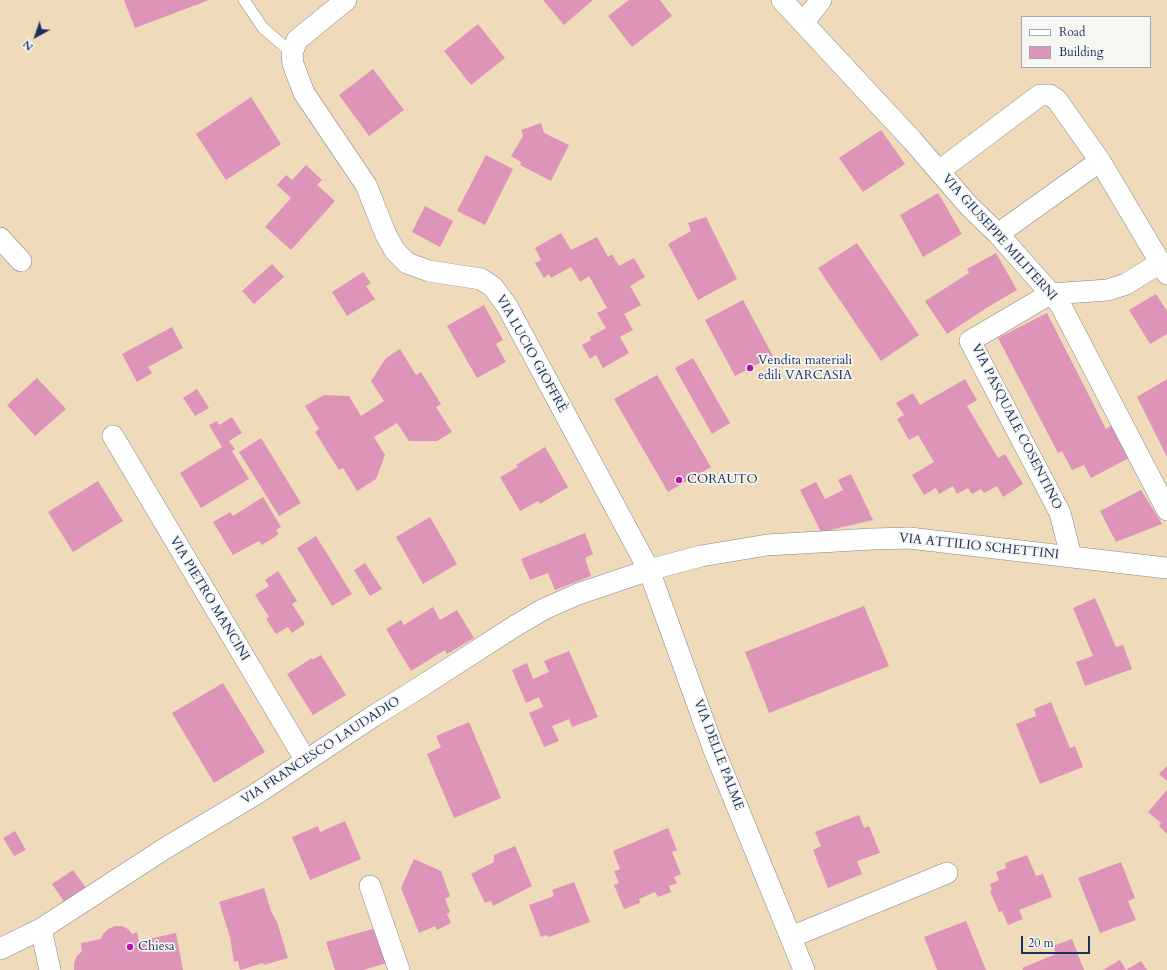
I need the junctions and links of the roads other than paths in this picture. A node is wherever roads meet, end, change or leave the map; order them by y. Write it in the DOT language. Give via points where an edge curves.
graph roads {
  1 [pos="244,0"];
  2 [pos="346,0"];
  3 [pos="782,0"];
  4 [pos="821,0"];
  5 [pos="803,23"];
  6 [pos="292,53"];
  7 [pos="1100,161"];
  8 [pos="939,171"];
  9 [pos="998,234"];
  10 [pos="0,238"];
  11 [pos="21,261"];
  12 [pos="1163,269"];
  13 [pos="1050,294"];
  14 [pos="113,436"];
  15 [pos="1167,510"];
  16 [pos="1071,556"];
  17 [pos="1167,568"];
  18 [pos="649,570"];
  19 [pos="306,761"];
  20 [pos="947,873"];
  21 [pos="370,886"];
  22 [pos="41,929"];
  23 [pos="791,937"];
  24 [pos="0,949"];
  25 [pos="50,970"];
  26 [pos="399,970"];
  27 [pos="804,970"];
  1 -- 6 [label="lane" via="263,28"];
  2 -- 6 [label="street" via="297,40"];
  3 -- 5 [label="street, VIA GIUSEPPE MILITERNI"];
  4 -- 5 [label="street"];
  5 -- 8 [label="street, VIA GIUSEPPE MILITERNI"];
  6 -- 18 [label="street, VIA LUCIO GIOFFRÈ" via="293,64 304,93 366,185 395,251 407,262 429,271 481,279 493,287 507,306"];
  7 -- 8 [label="street" via="1057,100 1050,95 1040,95"];
  7 -- 9 [label="street"];
  7 -- 12 [label="street"];
  8 -- 9 [label="street, VIA GIUSEPPE MILITERNI" via="969,206"];
  9 -- 13 [label="street, VIA GIUSEPPE MILITERNI"];
  10 -- 11 [label="street"];
  12 -- 13 [label="street" via="1108,290"];
  13 -- 15 [label="street, VIA GIUSEPPE MILITERNI" via="1060,304"];
  13 -- 16 [label="street, VIA PASQUALE COSENTINO" via="970,341 1060,513"];
  14 -- 19 [label="street, VIA PIETRO MANCINI"];
  16 -- 17 [label="street, VIA ATTILIO SCHETTINI"];
  16 -- 18 [label="street, VIA ATTILIO SCHETTINI" via="909,538 872,539 767,545 701,556"];
  18 -- 19 [label="street, VIA FRANCESCO LAUDADIO" via="578,594 544,609"];
  18 -- 23 [label="street, VIA DELLE PALME" via="714,750"];
  19 -- 22 [label="street, VIA FRANCESCO LAUDADIO"];
  20 -- 23 [label="street"];
  21 -- 26 [label="street"];
  22 -- 24 [label="street, VIA FRANCESCO LAUDADIO"];
  22 -- 25 [label="street"];
  23 -- 27 [label="street, VIA DELLE PALME"];
}
